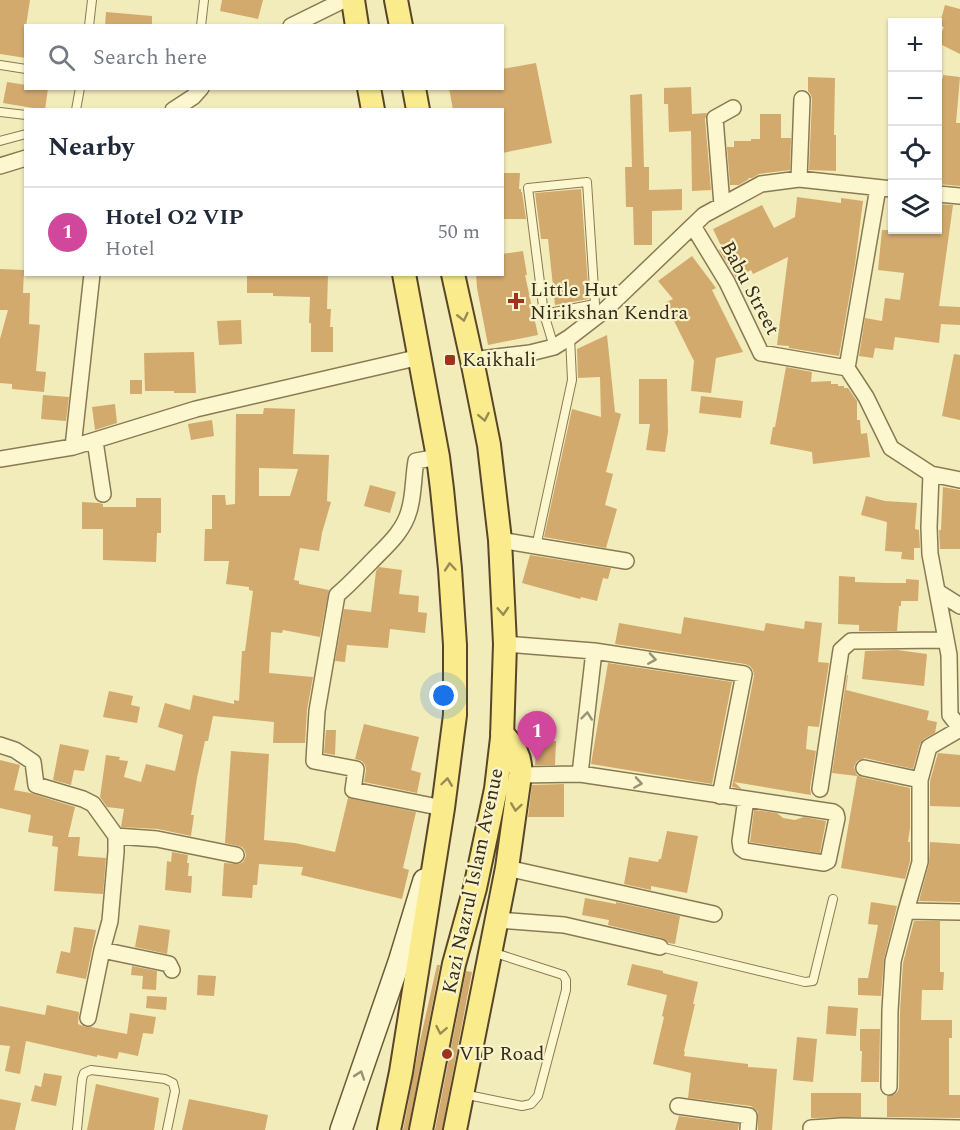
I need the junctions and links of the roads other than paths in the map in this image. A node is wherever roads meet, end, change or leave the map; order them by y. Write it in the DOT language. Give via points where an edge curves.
graph roads {
  1 [pos="92,0"];
  2 [pos="204,0"];
  3 [pos="344,0"];
  4 [pos="352,0"];
  5 [pos="396,0"];
  6 [pos="89,24"];
  7 [pos="201,24"];
  8 [pos="295,24"];
  9 [pos="357,24"];
  10 [pos="401,24"];
  11 [pos="0,65"];
  12 [pos="24,69"];
  13 [pos="80,90"];
  14 [pos="199,90"];
  15 [pos="369,90"];
  16 [pos="414,90"];
  17 [pos="802,99"];
  18 [pos="76,108"];
  19 [pos="176,108"];
  20 [pos="373,108"];
  21 [pos="418,108"];
  22 [pos="733,108"];
  23 [pos="0,112"];
  24 [pos="24,115"];
  25 [pos="24,135"];
  26 [pos="0,141"];
  27 [pos="24,159"];
  28 [pos="0,166"];
  29 [pos="799,179"];
  30 [pos="885,188"];
  31 [pos="942,194"];
  32 [pos="960,196"];
  33 [pos="722,205"];
  34 [pos="693,226"];
  35 [pos="92,276"];
  36 [pos="404,276"];
  37 [pos="453,276"];
  38 [pos="544,314"];
  39 [pos="570,337"];
  40 [pos="554,347"];
  41 [pos="420,357"];
  42 [pos="472,360"];
  43 [pos="847,369"];
  44 [pos="95,441"];
  45 [pos="73,447"];
  46 [pos="438,457"];
  47 [pos="0,459"];
  48 [pos="931,474"];
  49 [pos="960,480"];
  50 [pos="103,494"];
  51 [pos="500,540"];
  52 [pos="536,547"];
  53 [pos="626,561"];
  54 [pos="938,592"];
  55 [pos="960,606"];
  56 [pos="946,640"];
  57 [pos="505,644"];
  58 [pos="594,651"];
  59 [pos="960,729"];
  60 [pos="502,734"];
  61 [pos="0,745"];
  62 [pos="864,768"];
  63 [pos="580,774"];
  64 [pos="520,775"];
  65 [pos="920,780"];
  66 [pos="820,789"];
  67 [pos="720,796"];
  68 [pos="746,799"];
  69 [pos="442,818"];
  70 [pos="116,836"];
  71 [pos="236,855"];
  72 [pos="507,868"];
  73 [pos="833,899"];
  74 [pos="906,911"];
  75 [pos="960,912"];
  76 [pos="714,914"];
  77 [pos="497,920"];
  78 [pos="660,947"];
  79 [pos="102,950"];
  80 [pos="491,952"];
  81 [pos="172,970"];
  82 [pos="88,1018"];
  83 [pos="889,1087"];
  84 [pos="463,1094"];
  85 [pos="678,1106"];
  86 [pos="391,1121"];
  87 [pos="422,1124"];
  88 [pos="811,1128"];
  89 [pos="960,1128"];
  90 [pos="77,1130"];
  91 [pos="167,1130"];
  92 [pos="341,1130"];
  93 [pos="455,1130"];
  94 [pos="748,1130"];
  1 -- 6 [label="lane"];
  2 -- 7 [label="lane"];
  3 -- 8 [label="street"];
  4 -- 9 [label="main road"];
  5 -- 10 [label="main road"];
  11 -- 12 [label="lane"];
  13 -- 18 [label="lane"];
  14 -- 19 [label="street"];
  15 -- 20 [label="main road"];
  16 -- 21 [label="main road"];
  17 -- 29 [label="street"];
  22 -- 33 [label="street" via="715,118"];
  23 -- 24 [label="lane"];
  25 -- 26 [label="lane"];
  27 -- 28 [label="street"];
  29 -- 30 [label="street"];
  29 -- 33 [label="street" via="762,184"];
  30 -- 43 [label="street"];
  31 -- 32 [label="street"];
  33 -- 34 [label="street"];
  34 -- 39 [label="street" via="605,310"];
  34 -- 43 [label="street, Babu Street" via="727,282 761,353"];
  35 -- 45 [label="street"];
  36 -- 41 [label="main road"];
  37 -- 42 [label="main road, Kazi Nazrul Islam Avenue, one-way"];
  38 -- 38 [label="lane" via="595,304 587,182 528,188"];
  38 -- 40 [label="lane"];
  39 -- 40 [label="street"];
  39 -- 52 [label="lane" via="572,380"];
  40 -- 42 [label="street"];
  41 -- 44 [label="street" via="196,409"];
  41 -- 46 [label="main road"];
  42 -- 51 [label="main road, Kazi Nazrul Islam Avenue, one-way" via="489,445"];
  43 -- 48 [label="street" via="891,448"];
  44 -- 45 [label="street"];
  44 -- 50 [label="street"];
  45 -- 47 [label="street"];
  69 -- 46 [label="main road, one-way" via="455,715 455,645"];
  46 -- 69 [label="street" via="416,461 409,511 402,527 337,595 317,711 314,761 356,769 353,790"];
  48 -- 49 [label="street"];
  48 -- 54 [label="street" via="930,554"];
  51 -- 52 [label="street"];
  51 -- 57 [label="main road, Kazi Nazrul Islam Avenue, one-way"];
  52 -- 53 [label="street"];
  54 -- 55 [label="street"];
  54 -- 56 [label="street"];
  56 -- 59 [label="street" via="950,715"];
  56 -- 66 [label="street" via="851,641 841,650"];
  57 -- 58 [label="street"];
  57 -- 60 [label="main road, Kazi Nazrul Islam Avenue"];
  63 -- 58 [label="street, one-way"];
  58 -- 67 [label="street, one-way" via="744,674"];
  59 -- 65 [label="street" via="929,747"];
  60 -- 64 [label="main road" via="516,750"];
  60 -- 87 [label="main road, Kazi Nazrul Islam Avenue, one-way" via="496,789 454,964"];
  61 -- 70 [label="street" via="33,762 36,785 93,804"];
  62 -- 65 [label="street"];
  63 -- 64 [label="street"];
  63 -- 67 [label="street, one-way"];
  64 -- 72 [label="main road, one-way"];
  65 -- 74 [label="street" via="920,862"];
  67 -- 68 [label="street"];
  68 -- 68 [label="street" via="836,814 828,861 744,851 740,841"];
  69 -- 86 [label="main road"];
  92 -- 69 [label="street, one-way" via="399,962"];
  70 -- 71 [label="street" via="157,838"];
  70 -- 79 [label="street" via="110,921"];
  72 -- 76 [label="street"];
  72 -- 77 [label="main road"];
  73 -- 78 [label="lane" via="813,981"];
  74 -- 75 [label="street"];
  74 -- 83 [label="street" via="893,961"];
  77 -- 78 [label="street" via="564,925"];
  77 -- 80 [label="main road"];
  79 -- 81 [label="street" via="169,964"];
  79 -- 82 [label="street"];
  80 -- 84 [label="main road"];
  80 -- 84 [label="lane" via="563,975 566,990 537,1096 531,1104 522,1106"];
  84 -- 93 [label="main road"];
  85 -- 94 [label="street" via="749,1116"];
  86 -- 87 [label="main road"];
  88 -- 89 [label="street"];
  90 -- 91 [label="lane" via="82,1079 91,1070 173,1083"];
}
